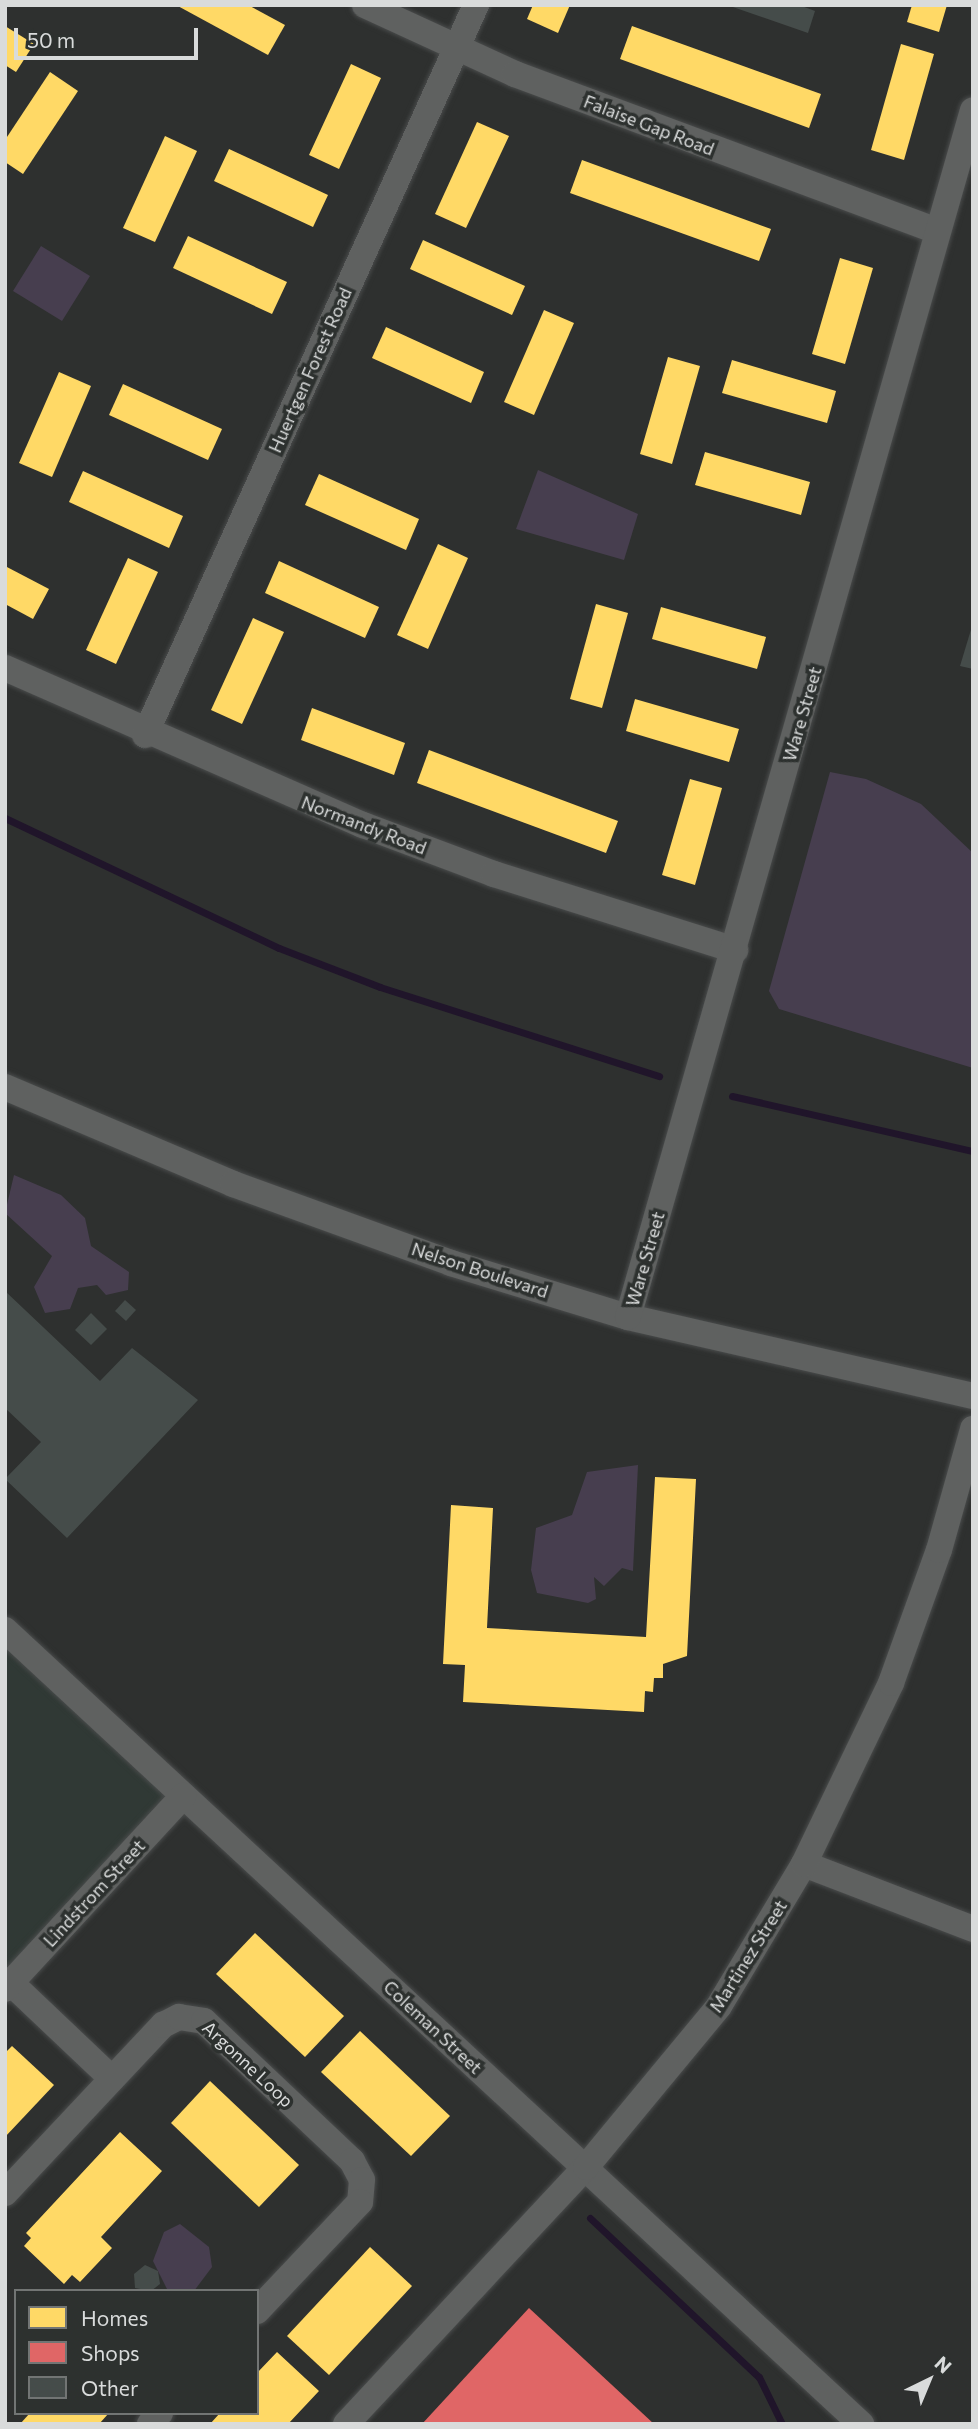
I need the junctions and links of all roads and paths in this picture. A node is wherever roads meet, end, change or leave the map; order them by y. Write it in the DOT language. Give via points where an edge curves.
graph roads {
  1 [pos="365,5"];
  2 [pos="476,5"];
  3 [pos="456,48"];
  4 [pos="973,110"];
  5 [pos="938,231"];
  6 [pos="5,668"];
  7 [pos="145,735"];
  8 [pos="735,950"];
  9 [pos="5,1087"];
  10 [pos="628,1317"];
  11 [pos="973,1396"];
  12 [pos="973,1429"];
  13 [pos="973,1488"];
  14 [pos="951,1509"];
  15 [pos="5,1630"];
  16 [pos="183,1796"];
  17 [pos="804,1864"];
  18 [pos="973,1930"];
  19 [pos="8,1986"];
  20 [pos="112,2079"];
  21 [pos="586,2167"];
  22 [pos="5,2193"];
  23 [pos="259,2309"];
  24 [pos="346,2424"];
  25 [pos="861,2424"];
  1 -- 3 [label="street, Falaise Gap Road"];
  2 -- 3 [label="street, Huertgen Forest Road"];
  3 -- 5 [label="street, Falaise Gap Road"];
  3 -- 7 [label="street, Huertgen Forest Road"];
  4 -- 5 [label="street, Ware Street"];
  5 -- 8 [label="street, Ware Street"];
  6 -- 7 [label="street, Normandy Road"];
  7 -- 8 [label="street, Normandy Road" via="494,874"];
  8 -- 10 [label="street, Ware Street"];
  9 -- 10 [label="street, Nelson Boulevard" via="233,1184"];
  10 -- 11 [label="street, Nelson Boulevard"];
  12 -- 14 [label="street, Martinez Street"];
  13 -- 14 [label="street"];
  14 -- 17 [label="street, Martinez Street" via="891,1683"];
  15 -- 16 [label="street, Coleman Street"];
  16 -- 19 [label="street, Lindstrom Street"];
  16 -- 21 [label="street, Coleman Street"];
  17 -- 18 [label="street"];
  17 -- 21 [label="street, Martinez Street" via="719,2007"];
  19 -- 20 [label="street"];
  20 -- 22 [label="street, Argonne Loop"];
  20 -- 23 [label="street, Argonne Loop" via="170,2019 195,2017 359,2170 360,2202"];
  21 -- 24 [label="street, Martinez Street"];
  21 -- 25 [label="street, Coleman Street"];
}
